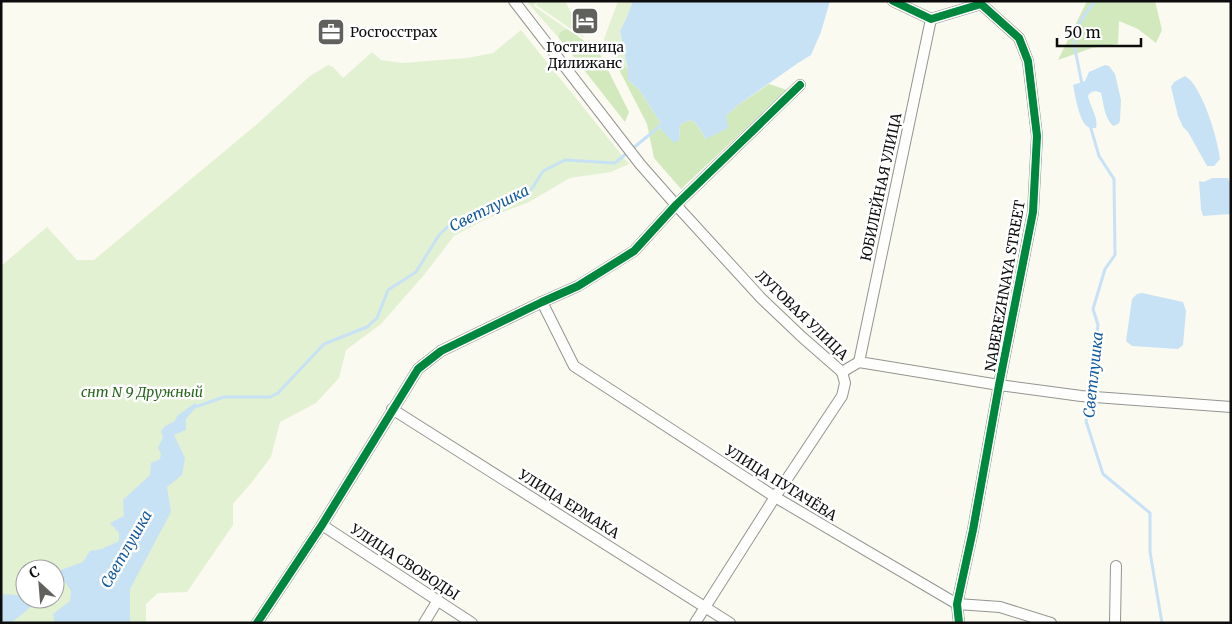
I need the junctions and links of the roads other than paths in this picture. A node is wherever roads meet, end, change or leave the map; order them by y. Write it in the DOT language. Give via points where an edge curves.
graph roads {
  1 [pos="514,1"];
  2 [pos="893,1"];
  3 [pos="931,19"];
  4 [pos="800,85"];
  5 [pos="676,205"];
  6 [pos="542,302"];
  7 [pos="859,362"];
  8 [pos="842,372"];
  9 [pos="999,385"];
  10 [pos="1231,407"];
  11 [pos="392,409"];
  12 [pos="775,497"];
  13 [pos="322,525"];
  14 [pos="1116,566"];
  15 [pos="438,600"];
  16 [pos="957,604"];
  17 [pos="705,606"];
  18 [pos="257,623"];
  19 [pos="424,623"];
  20 [pos="472,623"];
  21 [pos="694,623"];
  22 [pos="730,623"];
  23 [pos="959,623"];
  24 [pos="1051,623"];
  25 [pos="1115,623"];
  1 -- 5 [label="street, ЛУГОВАЯ УЛИЦА" via="640,164"];
  2 -- 3 [label="street"];
  3 -- 7 [label="street, ЮБИЛЕЙНАЯ УЛИЦА"];
  3 -- 9 [label="street, NABEREZHNAYA STREET" via="981,4 1019,38 1028,62 1037,136 1033,212"];
  4 -- 5 [label="street"];
  5 -- 6 [label="street" via="634,251 578,286"];
  5 -- 8 [label="street, ЛУГОВАЯ УЛИЦА" via="762,298"];
  6 -- 11 [label="street" via="441,351 418,369"];
  6 -- 12 [label="street, УЛИЦА ПУГАЧЁВА" via="574,366"];
  7 -- 8 [label="street, ЛУГОВАЯ УЛИЦА"];
  7 -- 9 [label="street, ЛУГОВАЯ УЛИЦА"];
  8 -- 12 [label="street" via="845,383 842,396"];
  9 -- 10 [label="street, ЛУГОВАЯ УЛИЦА" via="1081,396"];
  9 -- 16 [label="street, NABEREZHNAYA STREET" via="974,530"];
  11 -- 13 [label="street"];
  11 -- 17 [label="street, УЛИЦА ЕРМАКА"];
  12 -- 16 [label="street, УЛИЦА ПУГАЧЁВА"];
  12 -- 17 [label="street"];
  13 -- 15 [label="street, УЛИЦА СВОБОДЫ"];
  13 -- 18 [label="street"];
  14 -- 25 [label="street"];
  15 -- 19 [label="street"];
  15 -- 20 [label="street, УЛИЦА СВОБОДЫ"];
  16 -- 23 [label="street, NABEREZHNAYA STREET"];
  16 -- 24 [label="street, УЛИЦА ПУГАЧЁВА" via="1000,607"];
  17 -- 21 [label="street"];
  17 -- 22 [label="street, УЛИЦА ЕРМАКА"];
}
